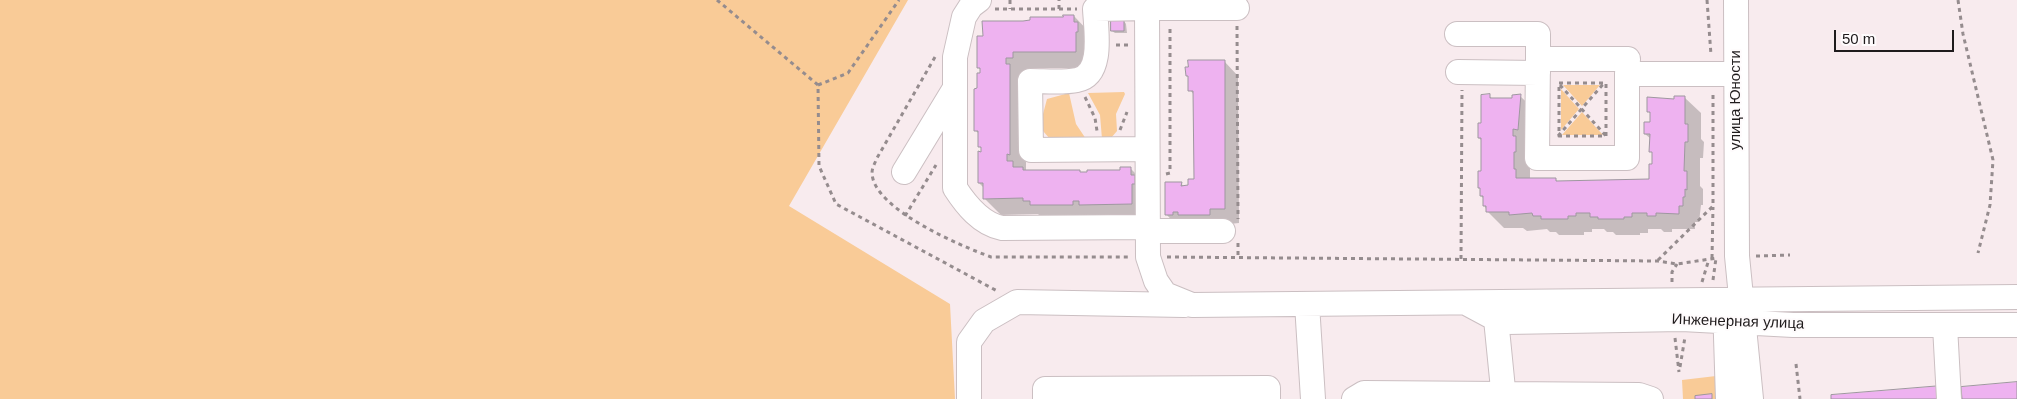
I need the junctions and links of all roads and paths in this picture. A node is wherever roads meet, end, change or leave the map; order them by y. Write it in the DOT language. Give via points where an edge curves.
graph roads {
  1 [pos="717,0"];
  2 [pos="899,0"];
  3 [pos="1010,0"];
  4 [pos="1059,0"];
  5 [pos="1707,0"];
  6 [pos="1736,0"];
  7 [pos="1958,0"];
  8 [pos="981,3"];
  9 [pos="1090,4"];
  10 [pos="1159,6"];
  11 [pos="1237,8"];
  12 [pos="1010,9"];
  13 [pos="1059,9"];
  14 [pos="1457,34"];
  15 [pos="1147,45"];
  16 [pos="1096,46"];
  17 [pos="940,50"];
  18 [pos="1538,64"];
  19 [pos="1712,64"];
  20 [pos="1627,67"];
  21 [pos="1458,72"];
  22 [pos="1736,74"];
  23 [pos="1605,83"];
  24 [pos="1559,84"];
  25 [pos="1713,84"];
  26 [pos="818,85"];
  27 [pos="955,88"];
  28 [pos="1080,92"];
  29 [pos="1582,109"];
  30 [pos="1559,135"];
  31 [pos="1606,136"];
  32 [pos="1096,150"];
  33 [pos="1147,150"];
  34 [pos="877,158"];
  35 [pos="940,158"];
  36 [pos="1538,158"];
  37 [pos="1626,158"];
  38 [pos="904,172"];
  39 [pos="1170,173"];
  40 [pos="1713,206"];
  41 [pos="905,216"];
  42 [pos="1148,229"];
  43 [pos="1233,232"];
  44 [pos="1978,254"];
  45 [pos="1790,255"];
  46 [pos="1148,257"];
  47 [pos="1724,257"];
  48 [pos="1238,258"];
  49 [pos="1658,261"];
  50 [pos="2017,279"];
  51 [pos="2017,297"];
  52 [pos="1984,298"];
  53 [pos="1017,302"];
  54 [pos="1464,302"];
  55 [pos="1307,304"];
  56 [pos="1192,306"];
  57 [pos="1734,311"];
  58 [pos="1496,320"];
  59 [pos="1982,325"];
  60 [pos="2017,325"];
  61 [pos="1945,326"];
  62 [pos="1693,335"];
  63 [pos="2017,341"];
  64 [pos="1796,364"];
  65 [pos="1679,372"];
  66 [pos="1503,396"];
  67 [pos="969,399"];
  68 [pos="1045,399"];
  69 [pos="1268,399"];
  70 [pos="1313,399"];
  71 [pos="1354,399"];
  72 [pos="1651,399"];
  73 [pos="1728,399"];
  74 [pos="1751,399"];
  75 [pos="1800,399"];
  76 [pos="1949,399"];
  1 -- 26 [label="path"];
  2 -- 26 [label="path" via="848,73"];
  3 -- 12 [label="path"];
  4 -- 13 [label="path"];
  5 -- 19 [label="path"];
  6 -- 22 [label="street, улица Юности"];
  7 -- 44 [label="path" via="1993,160 1990,205"];
  8 -- 12 [label="path"];
  8 -- 27 [label="street" via="971,6 964,17 955,57"];
  9 -- 10 [label="street"];
  9 -- 13 [label="path"];
  9 -- 16 [label="street"];
  10 -- 11 [label="street"];
  10 -- 15 [label="street"];
  10 -- 39 [label="path"];
  11 -- 43 [label="path"];
  12 -- 13 [label="path"];
  14 -- 18 [label="street" via="1538,34"];
  15 -- 16 [label="path"];
  15 -- 33 [label="street"];
  16 -- 32 [label="street" via="1096,64 1084,78 1076,81 1030,81 1030,150"];
  17 -- 34 [label="path"];
  18 -- 20 [label="street"];
  18 -- 21 [label="street"];
  18 -- 24 [label="path"];
  18 -- 36 [label="street"];
  20 -- 22 [label="street"];
  20 -- 23 [label="path"];
  20 -- 37 [label="street"];
  22 -- 47 [label="street, улица Юности" via="1736,200"];
  23 -- 24 [label="path"];
  23 -- 29 [label="path"];
  23 -- 31 [label="path"];
  24 -- 29 [label="path"];
  24 -- 30 [label="path"];
  25 -- 40 [label="path"];
  26 -- 53 [label="path" via="819,166 836,204"];
  27 -- 38 [label="street"];
  27 -- 42 [label="street" via="955,188 963,202 979,217 992,226 1002,228"];
  28 -- 32 [label="path" via="1095,118"];
  29 -- 30 [label="path"];
  29 -- 31 [label="path"];
  30 -- 31 [label="path"];
  30 -- 36 [label="path"];
  31 -- 37 [label="path"];
  32 -- 33 [label="street"];
  33 -- 42 [label="street"];
  35 -- 41 [label="path"];
  36 -- 37 [label="street"];
  40 -- 47 [label="path"];
  40 -- 49 [label="path"];
  42 -- 43 [label="street"];
  42 -- 46 [label="street"];
  43 -- 48 [label="path"];
  45 -- 47 [label="path"];
  46 -- 48 [label="path"];
  46 -- 56 [label="street" via="1156,281 1165,294"];
  47 -- 49 [label="path" via="1678,264"];
  47 -- 57 [label="street, улица Юности"];
  48 -- 49 [label="path"];
  50 -- 52 [label="street"];
  51 -- 52 [label="street, Инженерная улица"];
  52 -- 57 [label="street, Инженерная улица"];
  53 -- 56 [label="street, Инженерная улица"];
  53 -- 67 [label="street" via="984,321 968,342"];
  54 -- 55 [label="street, Инженерная улица"];
  54 -- 57 [label="street, Инженерная улица"];
  54 -- 58 [label="street, Инженерная улица"];
  55 -- 56 [label="street, Инженерная улица"];
  55 -- 70 [label="street"];
  57 -- 58 [label="street, Инженерная улица" via="1682,319"];
  57 -- 61 [label="street, Инженерная улица" via="1793,325"];
  57 -- 73 [label="street, улица Юности"];
  57 -- 74 [label="street, улица Юности"];
  58 -- 66 [label="street"];
  59 -- 60 [label="street, Инженерная улица"];
  59 -- 61 [label="street, Инженерная улица"];
  59 -- 63 [label="street"];
  61 -- 76 [label="street"];
  62 -- 65 [label="path" via="1686,334"];
  64 -- 75 [label="path"];
  66 -- 71 [label="street" via="1364,393"];
  66 -- 72 [label="street" via="1640,395"];
  68 -- 69 [label="street" via="1045,389 1268,388"];
}
